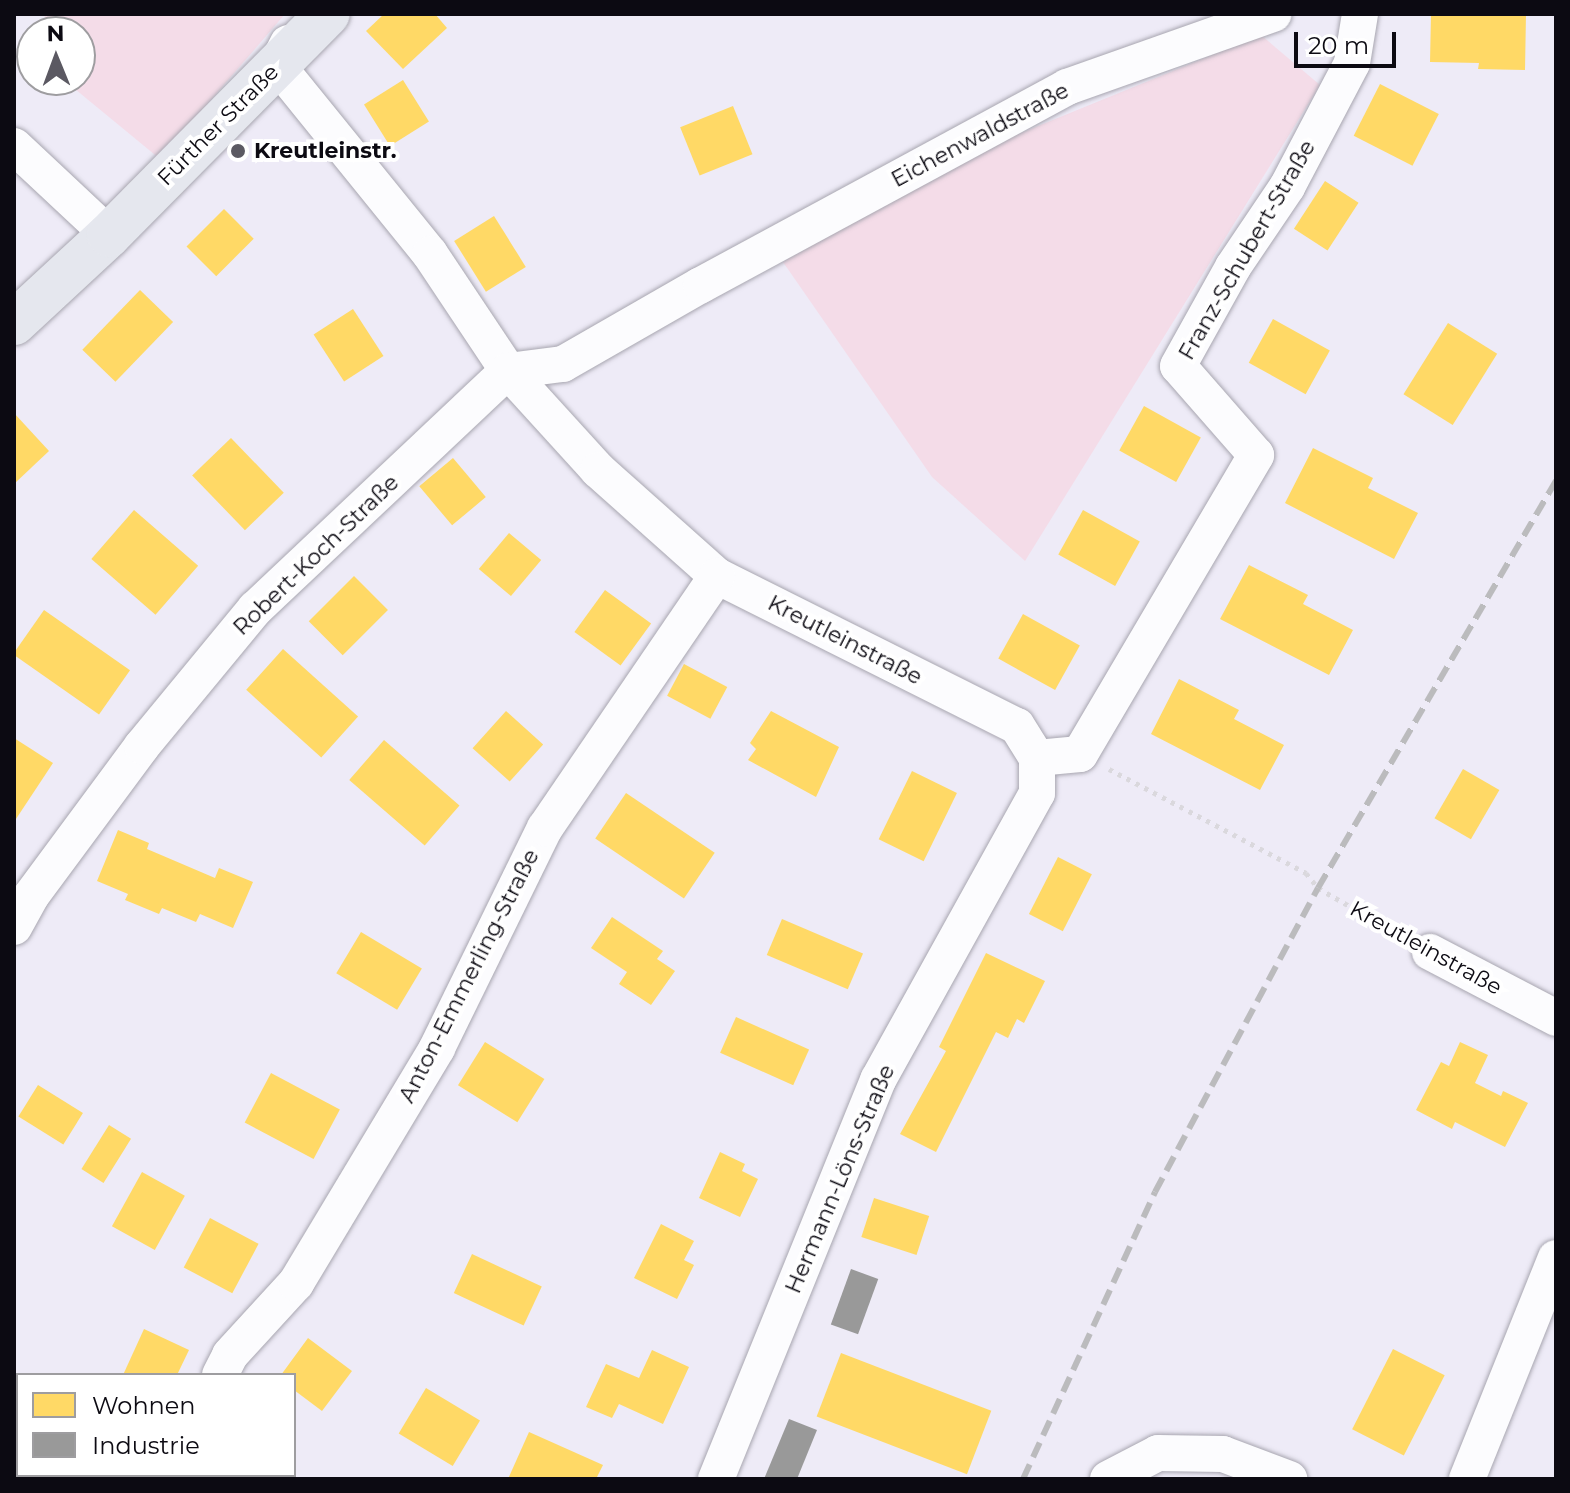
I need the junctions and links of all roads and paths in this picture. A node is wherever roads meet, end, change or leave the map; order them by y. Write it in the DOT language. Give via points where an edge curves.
graph roads {
  1 [pos="303,14"];
  2 [pos="328,14"];
  3 [pos="1360,14"];
  4 [pos="1259,16"];
  5 [pos="277,65"];
  6 [pos="14,146"];
  7 [pos="109,235"];
  8 [pos="14,323"];
  9 [pos="508,371"];
  10 [pos="717,576"];
  11 [pos="1080,754"];
  12 [pos="1037,758"];
  13 [pos="14,927"];
  14 [pos="1430,952"];
  15 [pos="1556,1018"];
  16 [pos="1556,1258"];
  17 [pos="221,1373"];
  18 [pos="716,1479"];
  19 [pos="1108,1479"];
  20 [pos="1289,1479"];
  21 [pos="1467,1479"];
  1 -- 5 [label="street"];
  2 -- 5 [label="main road, Fürther Straße"];
  3 -- 11 [label="street, Franz-Schubert-Straße" via="1352,63 1287,187 1233,267 1178,366 1256,455"];
  4 -- 9 [label="street, Eichenwaldstraße" via="1067,87 563,364"];
  5 -- 7 [label="main road, Fürther Straße"];
  5 -- 9 [label="street, Kreutleinstraße" via="430,254"];
  6 -- 7 [label="street"];
  7 -- 8 [label="main road, Fürther Straße"];
  9 -- 10 [label="street, Kreutleinstraße" via="598,470"];
  9 -- 13 [label="street, Robert-Koch-Straße" via="255,609 142,746 31,896"];
  10 -- 12 [label="street, Kreutleinstraße" via="1017,726"];
  10 -- 17 [label="street, Anton-Emmerling-Straße" via="545,828 437,1048 296,1283 230,1355"];
  11 -- 12 [label="street"];
  11 -- 14 [label="path, Kreutleinstraße" via="1306,873 1318,888"];
  12 -- 18 [label="street, Hermann-Löns-Straße" via="1037,793 878,1080"];
  14 -- 15 [label="street, Kreutleinstraße"];
  16 -- 21 [label="street"];
  19 -- 20 [label="street" via="1158,1453 1223,1454"];
}
